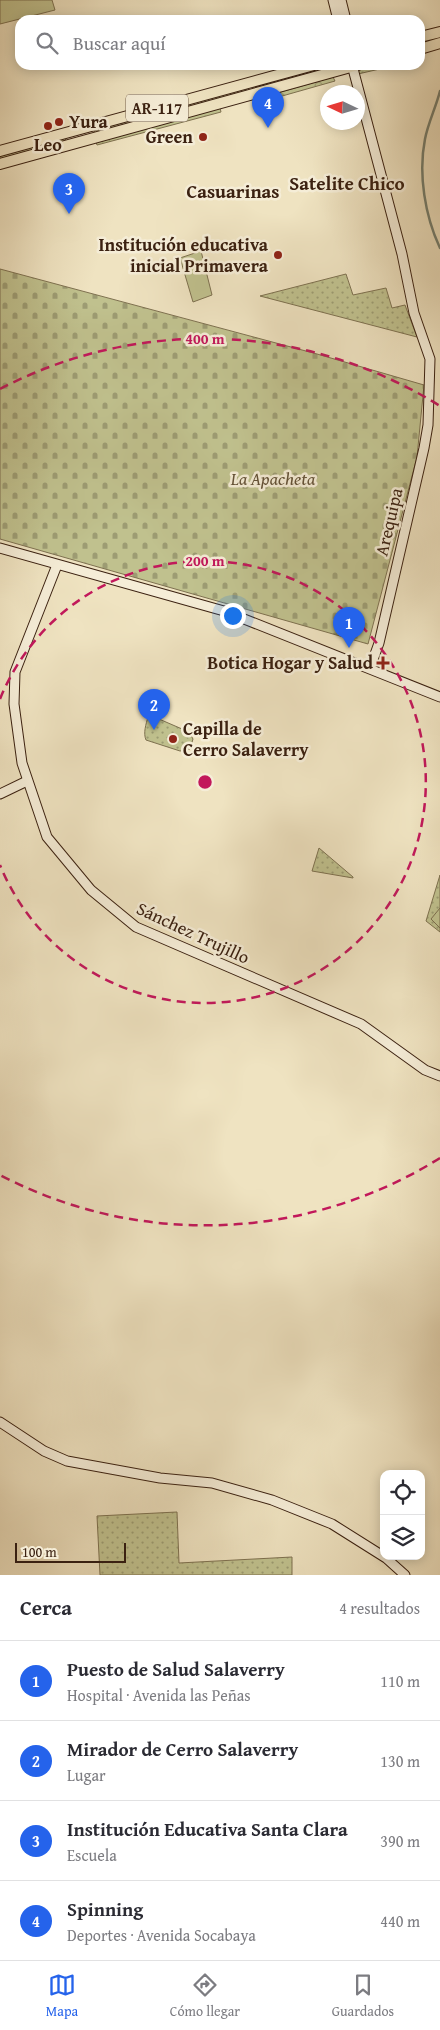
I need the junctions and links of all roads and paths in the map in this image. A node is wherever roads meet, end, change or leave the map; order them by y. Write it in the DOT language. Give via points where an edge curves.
graph roads {
  1 [pos="333,0"];
  2 [pos="341,0"];
  3 [pos="337,15"];
  4 [pos="345,15"];
  5 [pos="438,32"];
  6 [pos="425,36"];
  7 [pos="439,44"];
  8 [pos="425,47"];
  9 [pos="296,70"];
  10 [pos="340,70"];
  11 [pos="355,70"];
  12 [pos="0,151"];
  13 [pos="0,164"];
  14 [pos="0,548"];
  15 [pos="57,565"];
  16 [pos="370,668"];
  17 [pos="440,697"];
  18 [pos="27,781"];
  19 [pos="0,794"];
  20 [pos="440,1076"];
  21 [pos="0,1422"];
  22 [pos="405,1575"];
  1 -- 3 [label="street"];
  2 -- 4 [label="street"];
  5 -- 6 [label="main road"];
  7 -- 8 [label="main road"];
  9 -- 12 [label="main road, AR-117"];
  10 -- 13 [label="main road, AR-117"];
  11 -- 16 [label="street, Arequipa" via="414,313 430,359 431,382 424,448 379,643"];
  14 -- 15 [label="street"];
  15 -- 16 [label="street" via="224,610"];
  15 -- 18 [label="street, Sánchez Trujillo" via="14,672 18,744"];
  16 -- 17 [label="street"];
  18 -- 19 [label="street"];
  18 -- 20 [label="street, Sánchez Trujillo" via="47,837 91,890 136,927 361,1024 425,1070"];
  21 -- 22 [label="street" via="44,1451 67,1461 160,1478 212,1483 272,1500 332,1524 386,1558"];
}
